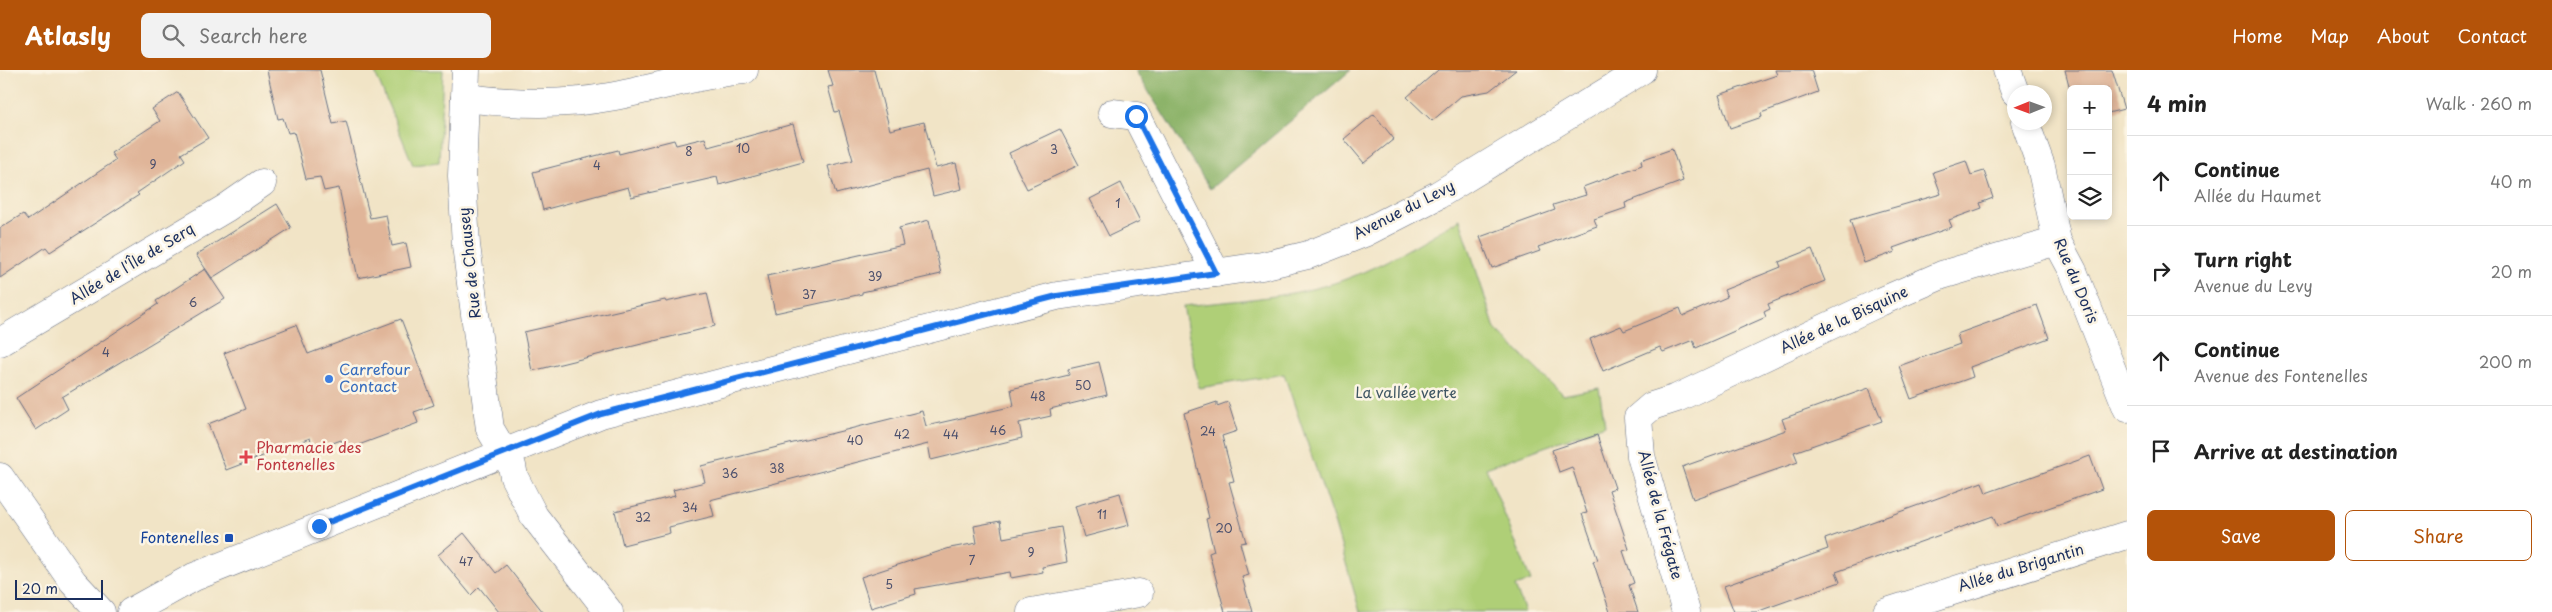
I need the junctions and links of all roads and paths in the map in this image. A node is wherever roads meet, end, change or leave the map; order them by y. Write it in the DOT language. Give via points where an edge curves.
graph roads {
  1 [pos="466,70"];
  2 [pos="744,70"];
  3 [pos="1642,70"];
  4 [pos="2007,70"];
  5 [pos="2012,85"];
  6 [pos="465,98"];
  7 [pos="1112,114"];
  8 [pos="2028,130"];
  9 [pos="262,183"];
  10 [pos="2057,241"];
  11 [pos="1216,273"];
  12 [pos="0,342"];
  13 [pos="2127,408"];
  14 [pos="1638,418"];
  15 [pos="503,452"];
  16 [pos="0,477"];
  17 [pos="2127,535"];
  18 [pos="1139,593"];
  19 [pos="100,612"];
  20 [pos="131,612"];
  21 [pos="609,612"];
  22 [pos="1031,612"];
  23 [pos="1686,612"];
  24 [pos="1887,612"];
  1 -- 6 [label="street, Rue de Chausey"];
  2 -- 6 [label="street" via="573,103 539,104"];
  3 -- 11 [label="street, Avenue du Levy" via="1438,195 1364,233 1308,255"];
  4 -- 5 [label="street"];
  6 -- 15 [label="street, Rue de Chausey" via="462,176 466,245 490,429"];
  7 -- 11 [label="street" via="1136,116"];
  8 -- 10 [label="street, Rue du Doris" via="2041,166"];
  9 -- 12 [label="street, Allée de l'Île de Serq" via="226,208"];
  10 -- 13 [label="street, Rue du Doris" via="2073,271"];
  10 -- 14 [label="street, Allée de la Bisquine" via="1942,275 1678,398 1652,406"];
  11 -- 15 [label="street, Avenue du Levy" via="1057,296 601,414"];
  14 -- 23 [label="street, Allée de la Frégate" via="1641,456"];
  15 -- 20 [label="street, Avenue du Levy" via="194,576"];
  15 -- 21 [label="street, Rue de Chausey" via="534,516"];
  16 -- 19 [label="street" via="73,582"];
  17 -- 24 [label="street, Allée du Brigantin"];
  18 -- 22 [label="street"];
}
